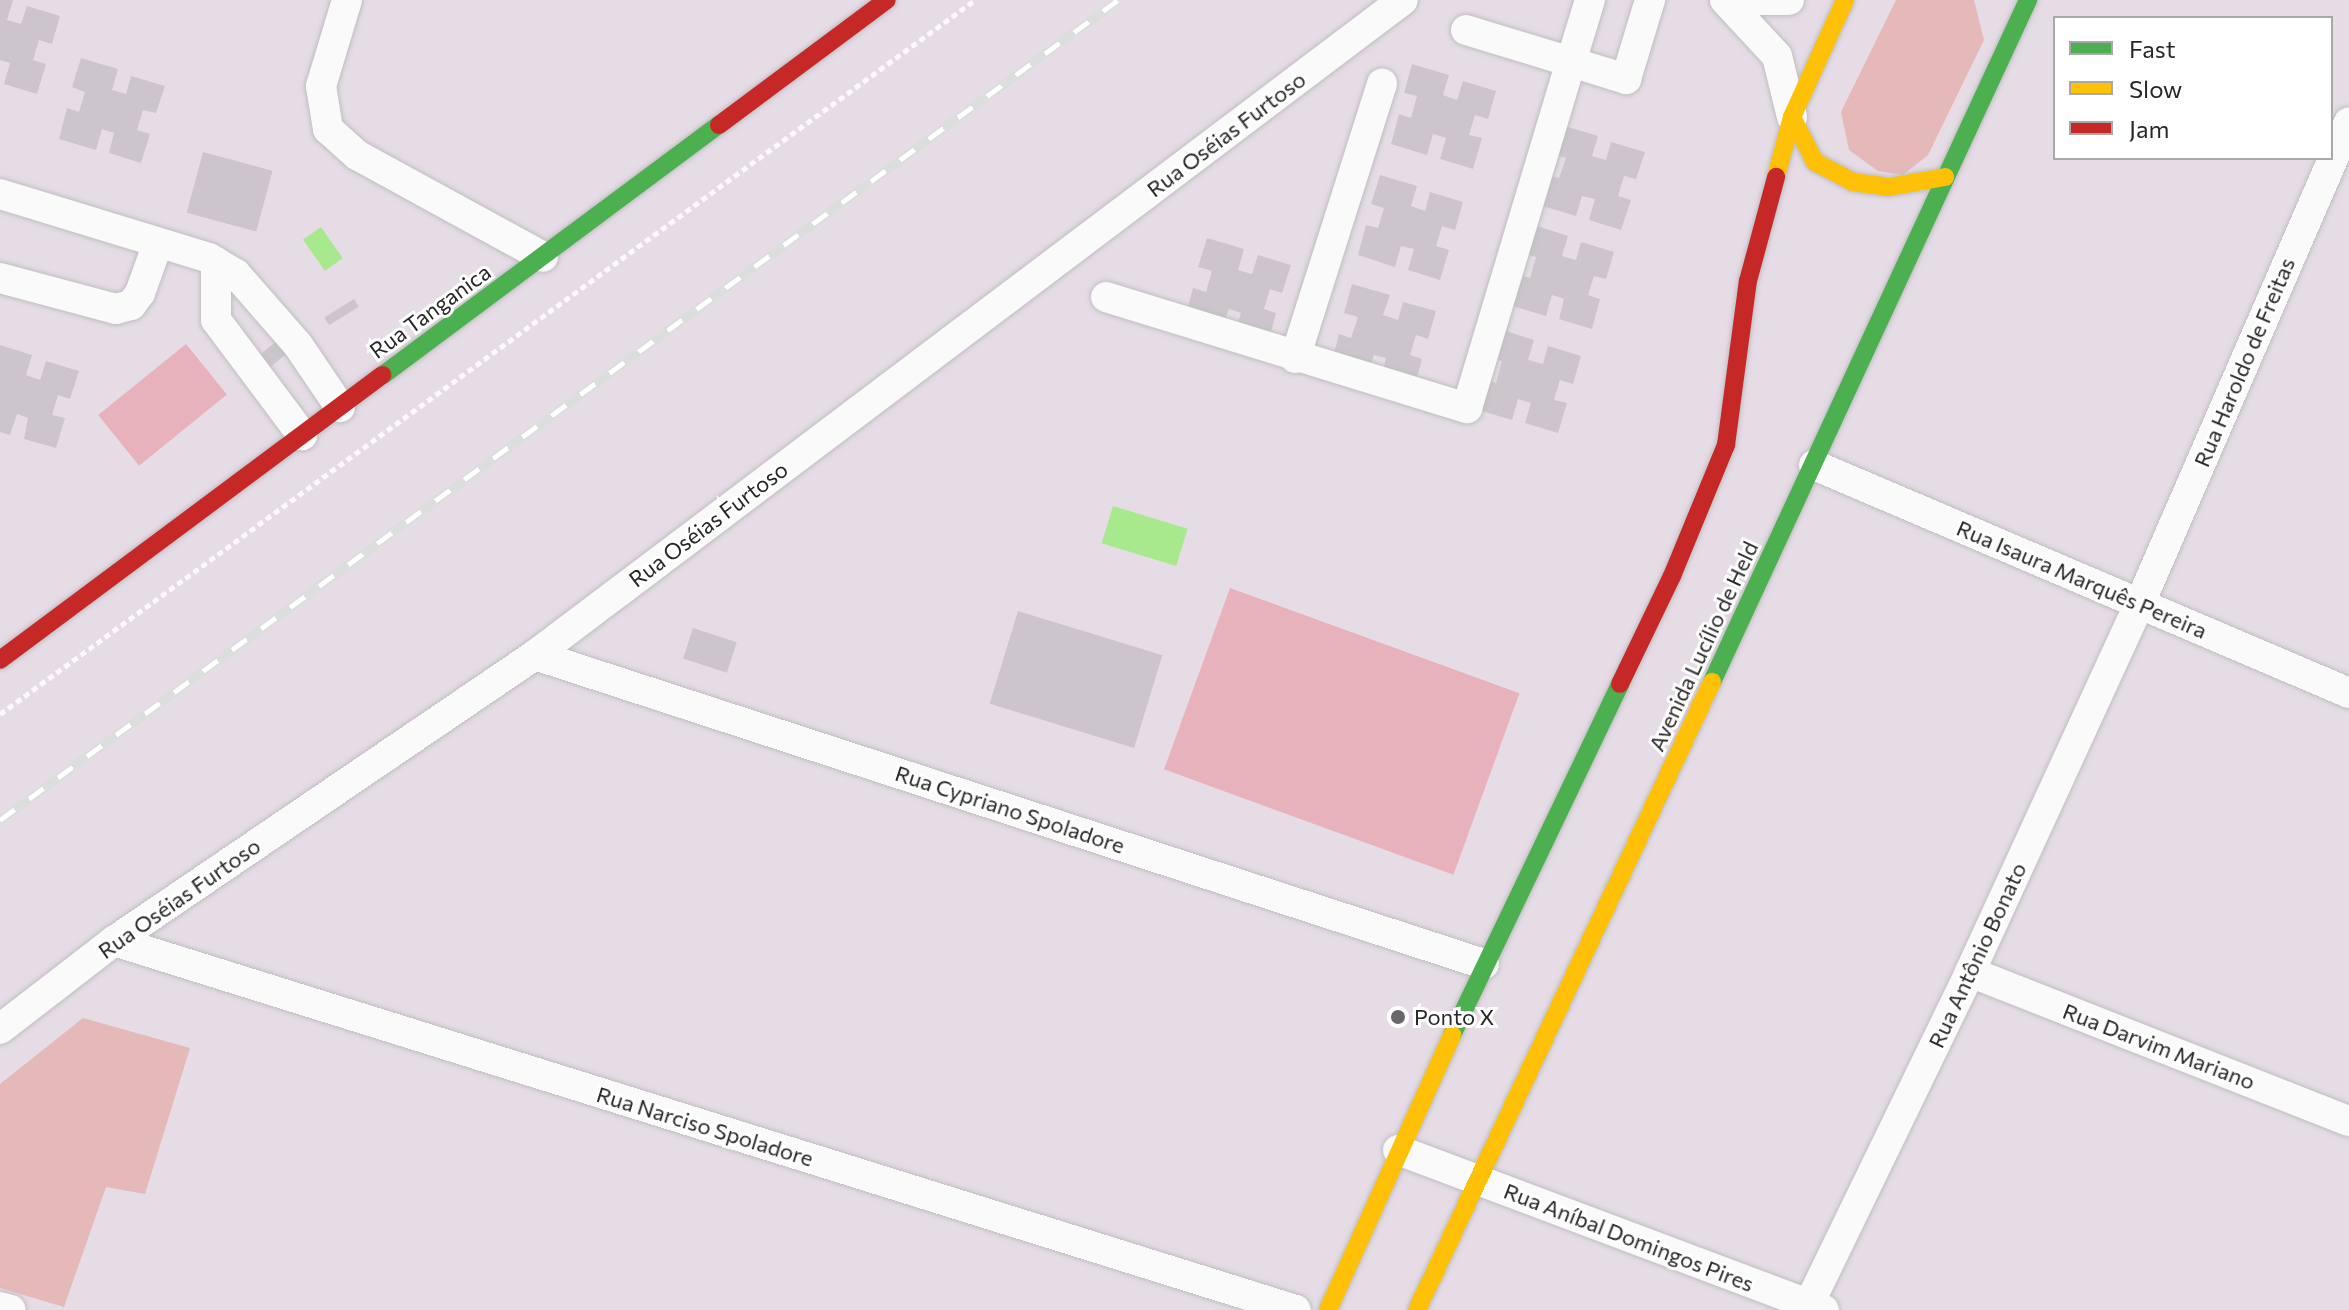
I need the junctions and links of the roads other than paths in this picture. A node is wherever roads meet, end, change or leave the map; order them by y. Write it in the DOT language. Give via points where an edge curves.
graph roads {
  1 [pos="347,0"];
  2 [pos="887,0"];
  3 [pos="1403,0"];
  4 [pos="1590,0"];
  5 [pos="1650,0"];
  6 [pos="1725,0"];
  7 [pos="1742,0"];
  8 [pos="1789,0"];
  9 [pos="1845,0"];
  10 [pos="2028,0"];
  11 [pos="2000,10"];
  12 [pos="1466,30"];
  13 [pos="2014,31"];
  14 [pos="1571,62"];
  15 [pos="1382,83"];
  16 [pos="1792,117"];
  17 [pos="2349,122"];
  18 [pos="2333,159"];
  19 [pos="2332,160"];
  20 [pos="1945,177"];
  21 [pos="0,194"];
  22 [pos="158,243"];
  23 [pos="543,257"];
  24 [pos="216,262"];
  25 [pos="0,278"];
  26 [pos="1106,297"];
  27 [pos="1295,358"];
  28 [pos="340,407"];
  29 [pos="302,435"];
  30 [pos="1814,465"];
  31 [pos="2140,603"];
  32 [pos="535,655"];
  33 [pos="0,660"];
  34 [pos="2349,693"];
  35 [pos="114,941"];
  36 [pos="1484,964"];
  37 [pos="1970,972"];
  38 [pos="0,1029"];
  39 [pos="2349,1121"];
  40 [pos="1398,1150"];
  41 [pos="1479,1180"];
  42 [pos="0,1307"];
  43 [pos="1817,1307"];
  44 [pos="11,1310"];
  45 [pos="1296,1310"];
  46 [pos="1328,1310"];
  47 [pos="1417,1310"];
  1 -- 23 [label="street" via="321,86 328,129 357,155"];
  2 -- 23 [label="main road, Rua Tanganica"];
  3 -- 32 [label="street, Rua Oséias Furtoso"];
  4 -- 14 [label="street"];
  5 -- 14 [label="street" via="1626,79"];
  6 -- 16 [label="street" via="1777,56"];
  7 -- 8 [label="street"];
  9 -- 16 [label="main road"];
  10 -- 13 [label="main road, Avenida Lucílio de Held"];
  11 -- 13 [label="main road"];
  12 -- 14 [label="street"];
  13 -- 20 [label="main road, Avenida Lucílio de Held"];
  14 -- 27 [label="street" via="1467,408"];
  15 -- 27 [label="street"];
  16 -- 20 [label="main road" via="1815,162 1853,182 1889,187"];
  16 -- 36 [label="main road" via="1748,281 1726,445 1672,576"];
  17 -- 18 [label="street, Rua Haroldo de Freitas"];
  19 -- 31 [label="street, Rua Haroldo de Freitas"];
  20 -- 30 [label="main road, Avenida Lucílio de Held"];
  21 -- 22 [label="street"];
  22 -- 24 [label="street"];
  22 -- 25 [label="street" via="140,293 131,305 116,309"];
  23 -- 28 [label="main road, Rua Tanganica"];
  24 -- 28 [label="street" via="236,274 298,345"];
  24 -- 29 [label="street" via="216,320"];
  26 -- 27 [label="street"];
  28 -- 29 [label="main road, Rua Tanganica"];
  29 -- 33 [label="main road, Rua Tanganica"];
  30 -- 31 [label="street, Rua Isaura Marquês Pereira"];
  30 -- 41 [label="main road, Avenida Lucílio de Held"];
  31 -- 34 [label="street, Rua Isaura Marquês Pereira"];
  31 -- 37 [label="street, Rua Antônio Bonato"];
  32 -- 35 [label="street, Rua Oséias Furtoso"];
  32 -- 36 [label="street, Rua Cypriano Spoladore"];
  35 -- 38 [label="street, Rua Oséias Furtoso"];
  35 -- 45 [label="street, Rua Narciso Spoladore"];
  36 -- 40 [label="main road"];
  37 -- 39 [label="street, Rua Darvim Mariano"];
  37 -- 43 [label="street, Rua Antônio Bonato"];
  40 -- 41 [label="street, Rua Aníbal Domingos Pires"];
  40 -- 46 [label="main road"];
  41 -- 43 [label="street, Rua Aníbal Domingos Pires"];
  41 -- 47 [label="main road, Avenida Lucílio de Held"];
  42 -- 44 [label="street"];
}
